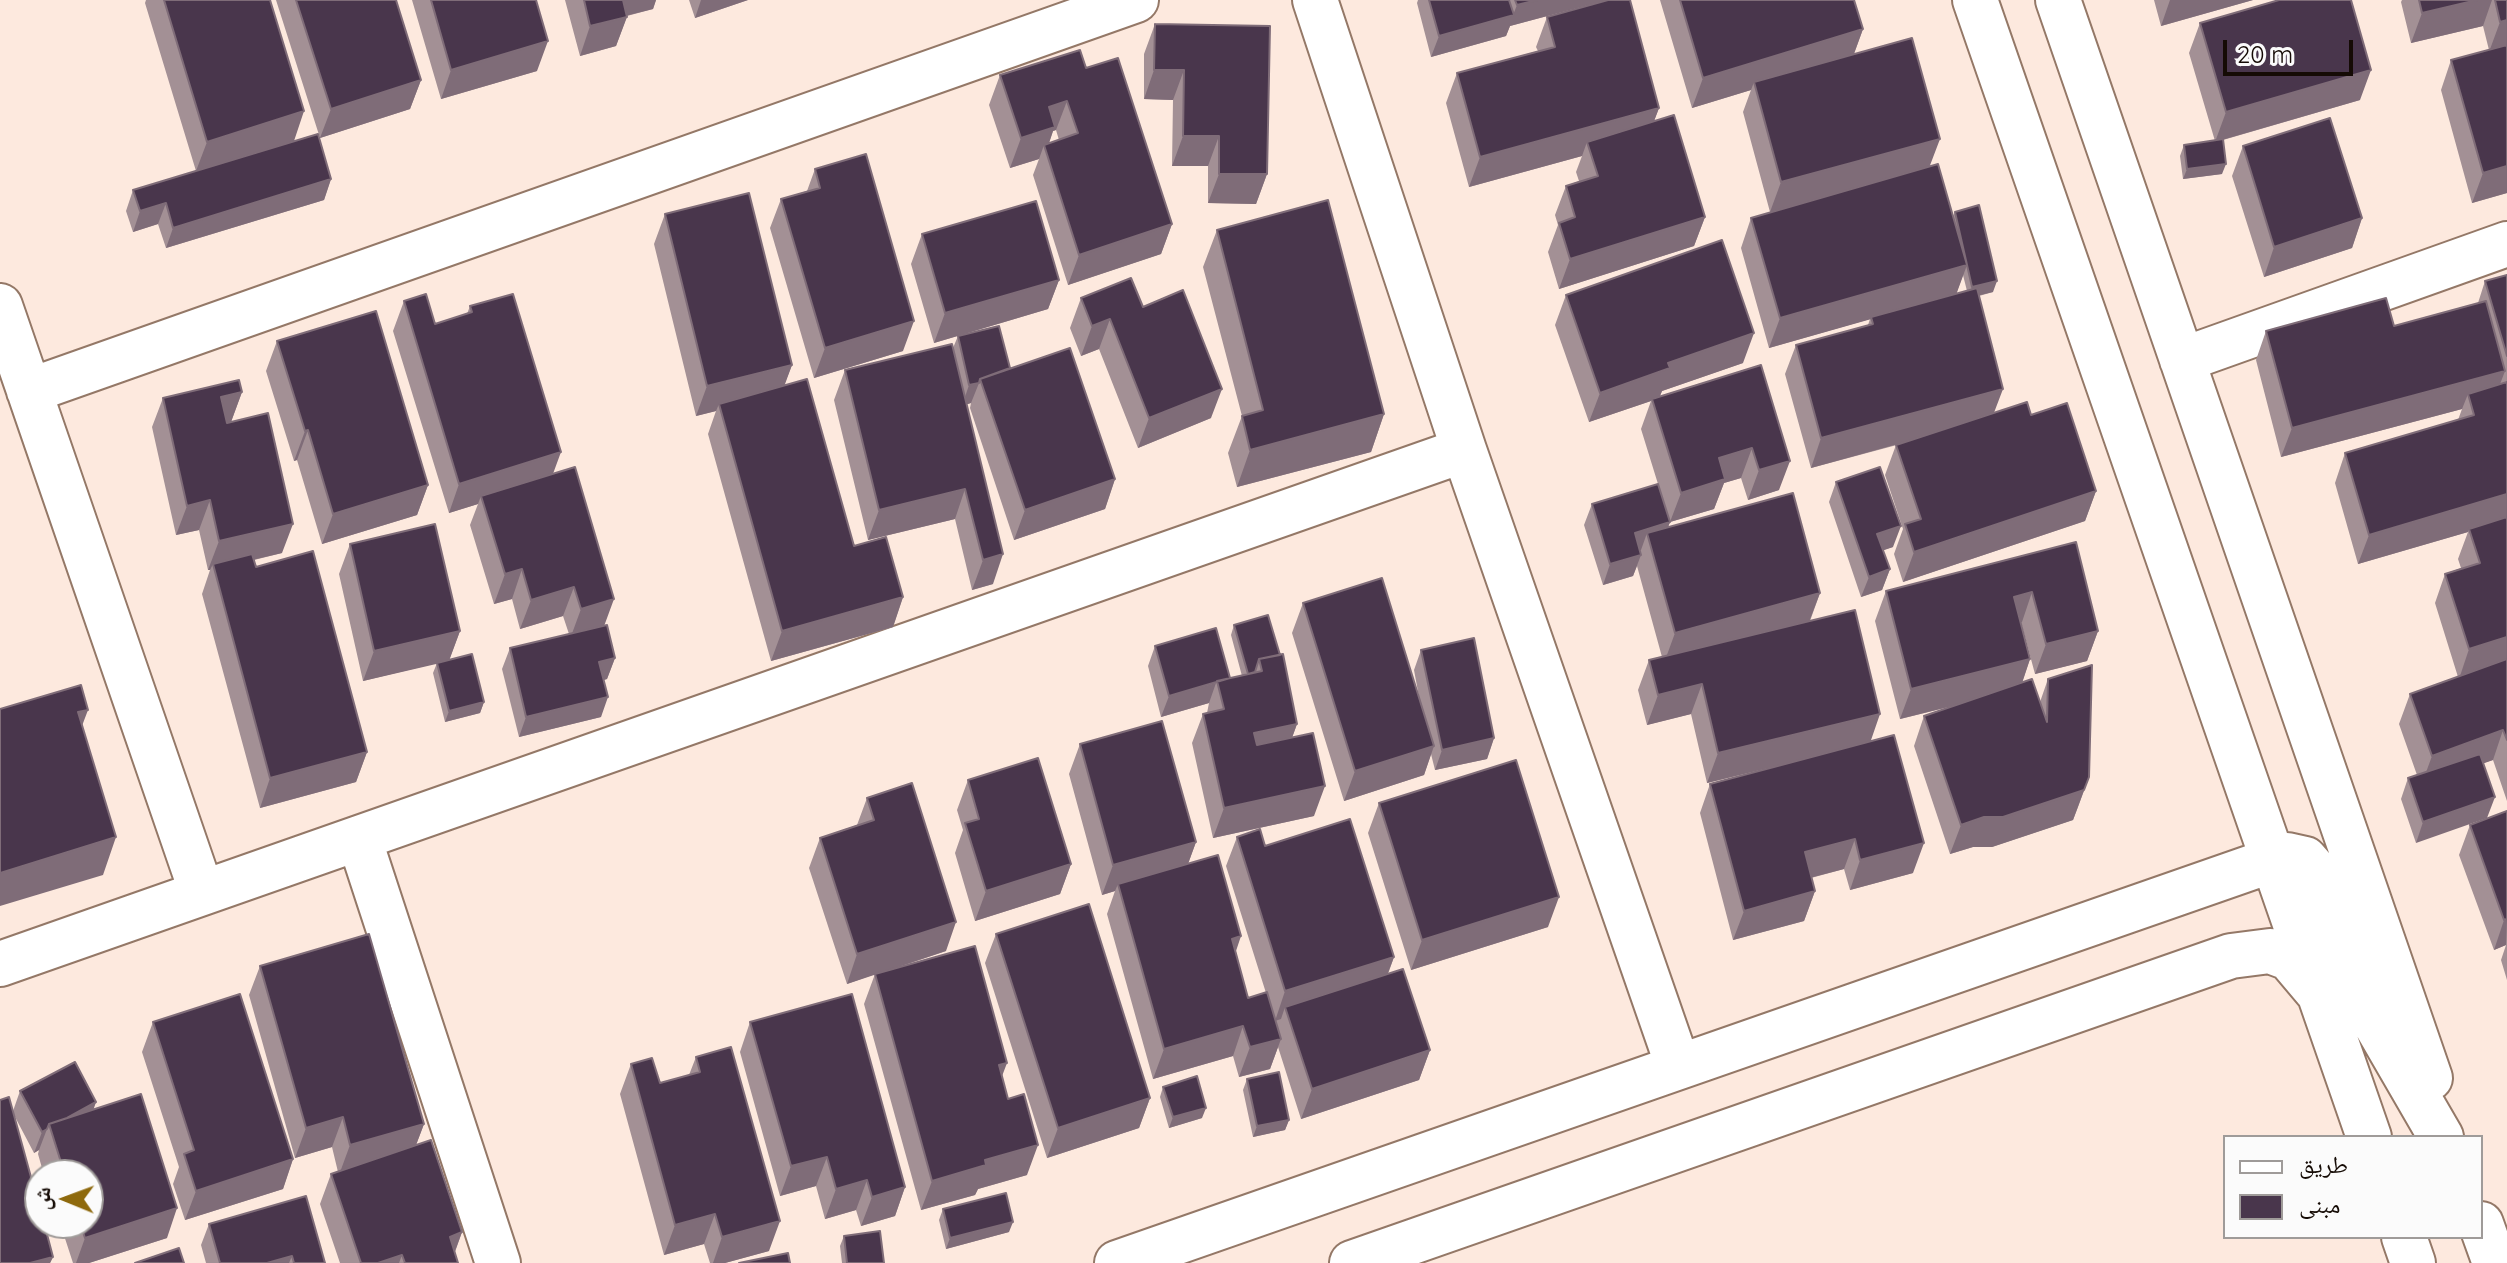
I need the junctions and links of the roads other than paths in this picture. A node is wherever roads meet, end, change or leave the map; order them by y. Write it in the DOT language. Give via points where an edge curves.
graph roads {
  1 [pos="1136,0"];
  2 [pos="1315,0"];
  3 [pos="1975,0"];
  4 [pos="2058,0"];
  5 [pos="2507,244"];
  6 [pos="0,306"];
  7 [pos="2182,360"];
  8 [pos="29,391"];
  9 [pos="1464,450"];
  10 [pos="359,838"];
  11 [pos="2272,858"];
  12 [pos="202,893"];
  13 [pos="0,964"];
  14 [pos="2319,994"];
  15 [pos="1678,1066"];
  16 [pos="2368,1135"];
  17 [pos="2440,1135"];
  18 [pos="2449,1135"];
  19 [pos="2483,1230"];
  20 [pos="2405,1239"];
  21 [pos="498,1263"];
  22 [pos="1117,1263"];
  23 [pos="1353,1263"];
  24 [pos="2413,1263"];
  25 [pos="2495,1263"];
  1 -- 8 [label="street"];
  2 -- 9 [label="street"];
  3 -- 11 [label="street"];
  4 -- 7 [label="street"];
  5 -- 7 [label="street"];
  6 -- 8 [label="street"];
  7 -- 18 [label="street"];
  8 -- 12 [label="street"];
  9 -- 10 [label="street"];
  9 -- 15 [label="street"];
  10 -- 12 [label="street"];
  10 -- 21 [label="street"];
  11 -- 14 [label="street"];
  11 -- 15 [label="street"];
  11 -- 17 [label="street" via="2305,859 2325,882 2375,1023"];
  12 -- 13 [label="street"];
  14 -- 16 [label="street"];
  14 -- 23 [label="street" via="2289,958 2270,951 2231,956"];
  15 -- 22 [label="street"];
  19 -- 25 [label="street"];
  20 -- 24 [label="street"];
}
